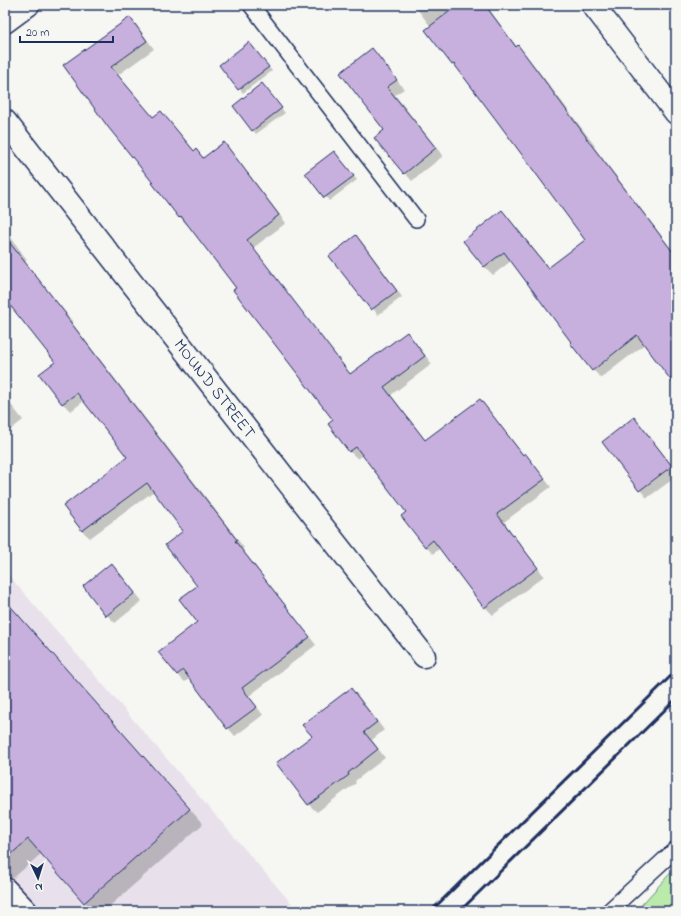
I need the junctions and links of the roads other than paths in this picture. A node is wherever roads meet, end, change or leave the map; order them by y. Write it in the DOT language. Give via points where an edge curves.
graph roads {
  1 [pos="28,5"];
  2 [pos="251,5"];
  3 [pos="593,5"];
  4 [pos="5,22"];
  5 [pos="676,113"];
  6 [pos="5,121"];
  7 [pos="416,219"];
  8 [pos="424,656"];
  9 [pos="676,849"];
  10 [pos="5,889"];
  11 [pos="26,911"];
  12 [pos="609,911"];
  1 -- 4 [label="street"];
  2 -- 7 [label="lane"];
  3 -- 5 [label="street"];
  6 -- 8 [label="street, MOUND STREET"];
  9 -- 12 [label="lane"];
  10 -- 11 [label="street"];
}
